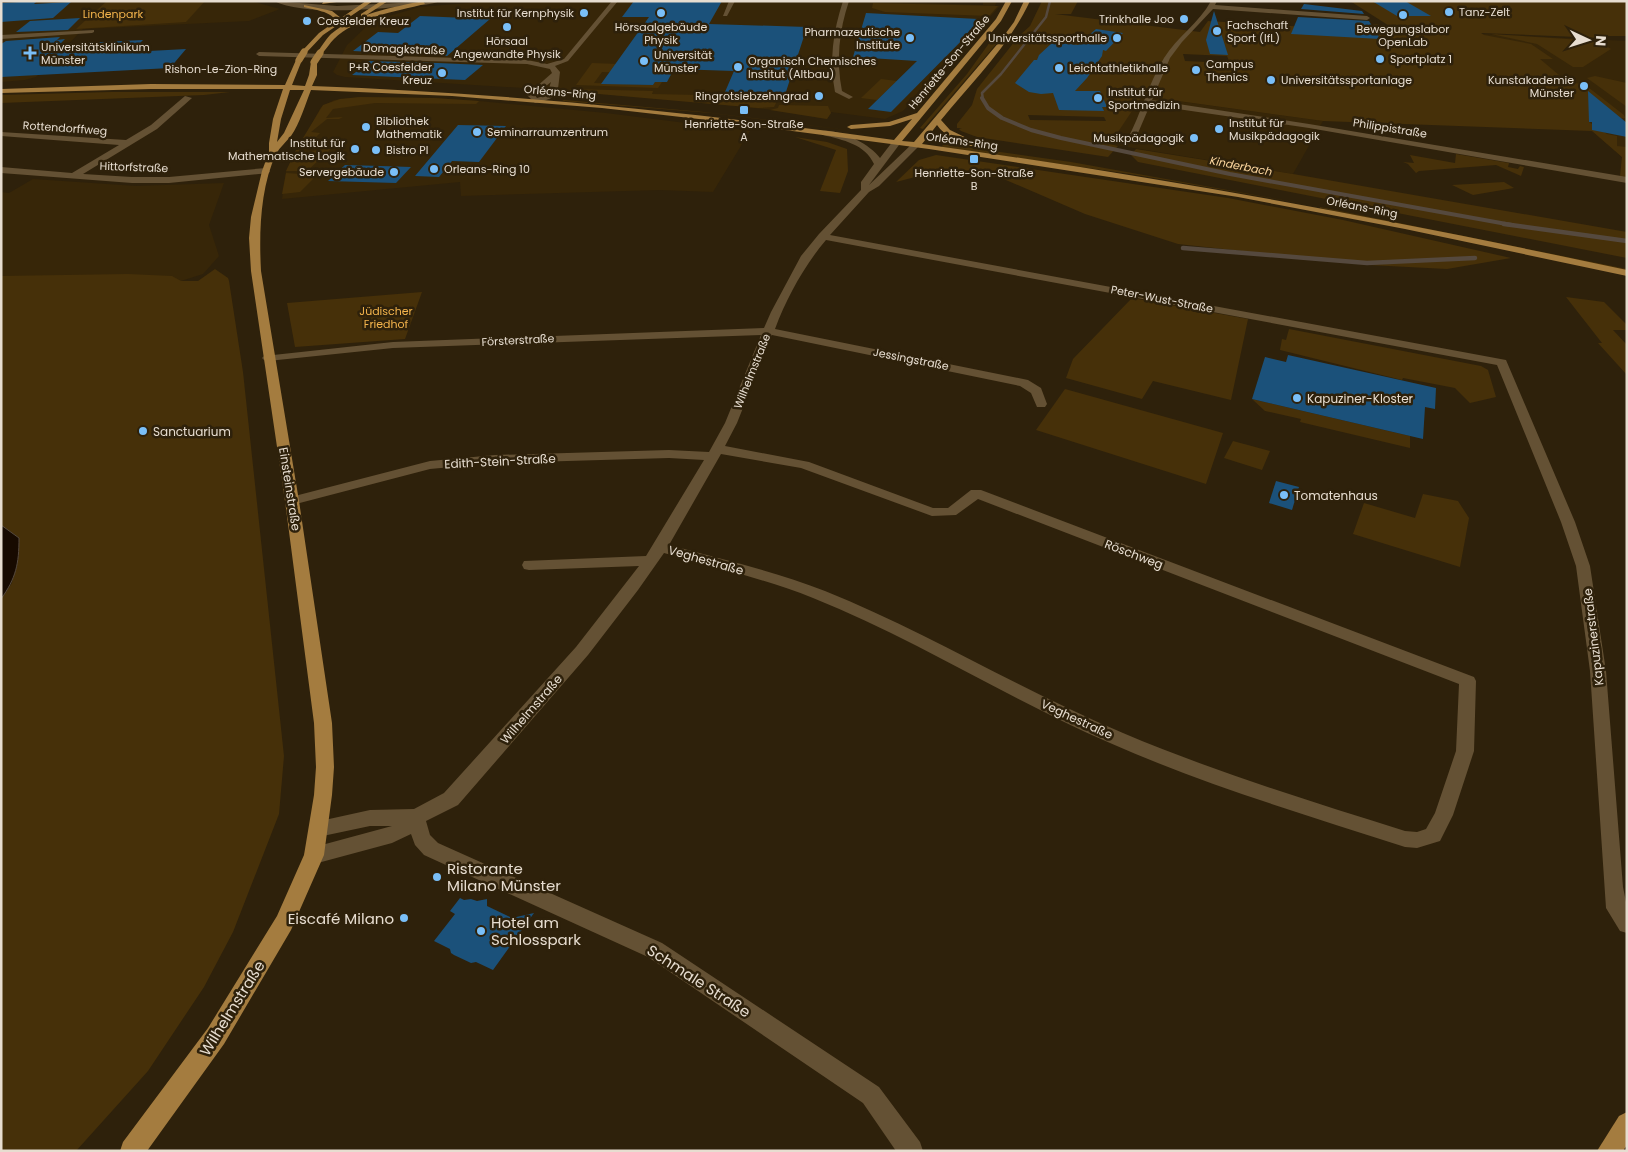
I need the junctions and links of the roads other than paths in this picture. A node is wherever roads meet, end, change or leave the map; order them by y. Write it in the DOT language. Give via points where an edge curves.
graph roads {
  1 [pos="277,1"];
  2 [pos="341,1"];
  3 [pos="401,1"];
  4 [pos="437,1"];
  5 [pos="615,1"];
  6 [pos="732,1"];
  7 [pos="846,1"];
  8 [pos="1009,1"];
  9 [pos="1027,1"];
  10 [pos="324,2"];
  11 [pos="368,2"];
  12 [pos="383,2"];
  13 [pos="423,3"];
  14 [pos="309,4"];
  15 [pos="1212,4"];
  16 [pos="376,7"];
  17 [pos="359,8"];
  18 [pos="725,15"];
  19 [pos="1367,18"];
  20 [pos="338,21"];
  21 [pos="345,27"];
  22 [pos="92,31"];
  23 [pos="1,37"];
  24 [pos="259,54"];
  25 [pos="548,66"];
  26 [pos="556,74"];
  27 [pos="288,85"];
  28 [pos="309,85"];
  29 [pos="1,86"];
  30 [pos="1,91"];
  31 [pos="361,91"];
  32 [pos="552,94"];
  33 [pos="324,97"];
  34 [pos="849,97"];
  35 [pos="188,98"];
  36 [pos="533,98"];
  37 [pos="1148,102"];
  38 [pos="311,103"];
  39 [pos="920,113"];
  40 [pos="296,115"];
  41 [pos="937,118"];
  42 [pos="851,128"];
  43 [pos="826,133"];
  44 [pos="1,134"];
  45 [pos="902,134"];
  46 [pos="922,137"];
  47 [pos="1131,140"];
  48 [pos="896,143"];
  49 [pos="128,144"];
  50 [pos="972,144"];
  51 [pos="916,146"];
  52 [pos="273,152"];
  53 [pos="879,165"];
  54 [pos="1,170"];
  55 [pos="266,171"];
  56 [pos="73,176"];
  57 [pos="1627,180"];
  58 [pos="866,190"];
  59 [pos="822,236"];
  60 [pos="1627,266"];
  61 [pos="1627,273"];
  62 [pos="768,331"];
  63 [pos="268,358"];
  64 [pos="1502,362"];
  65 [pos="1040,404"];
  66 [pos="715,453"];
  67 [pos="292,501"];
  68 [pos="660,546"];
  69 [pos="650,561"];
  70 [pos="529,565"];
  71 [pos="1459,766"];
  72 [pos="416,817"];
  73 [pos="318,829"];
  74 [pos="314,855"];
  75 [pos="1627,924"];
  76 [pos="1627,1124"];
  77 [pos="132,1151"];
  78 [pos="911,1151"];
  79 [pos="1609,1151"];
  1 -- 14 [label="street"];
  2 -- 10 [label="main road"];
  3 -- 12 [label="street"];
  4 -- 13 [label="street"];
  5 -- 25 [label="street" via="568,59"];
  6 -- 18 [label="street"];
  7 -- 34 [label="street" via="837,29 834,62 839,92"];
  8 -- 39 [label="main road, Henriette-Son-Straße" via="999,20"];
  9 -- 41 [label="main road" via="1006,37"];
  10 -- 11 [label="street"];
  10 -- 14 [label="street"];
  11 -- 12 [label="street"];
  11 -- 17 [label="main road, Einsteinstraße"];
  12 -- 16 [label="main road, Einsteinstraße"];
  13 -- 16 [label="street"];
  13 -- 21 [label="main road" via="389,10"];
  14 -- 17 [label="street"];
  14 -- 20 [label="main road" via="333,13"];
  15 -- 19 [label="street"];
  15 -- 37 [label="street" via="1168,56"];
  16 -- 17 [label="street"];
  16 -- 21 [label="main road, Einsteinstraße"];
  17 -- 20 [label="main road, Einsteinstraße"];
  20 -- 27 [label="main road, Einsteinstraße, bridge" via="304,52"];
  21 -- 28 [label="main road, Einsteinstraße, bridge" via="314,62"];
  22 -- 23 [label="street"];
  24 -- 25 [label="street, Domagkstraße" via="517,62"];
  25 -- 26 [label="street" via="556,70"];
  26 -- 32 [label="street"];
  26 -- 36 [label="street"];
  27 -- 28 [label="main road, Orléans-Ring"];
  27 -- 29 [label="main road, Rishon-Le-Zion-Ring" via="153,80"];
  27 -- 30 [label="main road, Rishon-Le-Zion-Ring"];
  27 -- 52 [label="main road, Einsteinstraße" via="272,141"];
  28 -- 31 [label="main road, Orléans-Ring"];
  28 -- 36 [label="main road, Orléans-Ring"];
  28 -- 40 [label="main road, Einsteinstraße"];
  31 -- 33 [label="main road"];
  31 -- 36 [label="main road, Orléans-Ring"];
  32 -- 36 [label="street"];
  32 -- 42 [label="main road, Orléans-Ring"];
  35 -- 49 [label="street, Rottendorffweg" via="169,116"];
  36 -- 43 [label="main road, Orléans-Ring"];
  37 -- 47 [label="street"];
  37 -- 57 [label="street, Philippistraße"];
  38 -- 40 [label="main road"];
  39 -- 42 [label="main road" via="895,123"];
  39 -- 45 [label="main road, Henriette-Son-Straße"];
  40 -- 52 [label="main road, Einsteinstraße" via="288,134"];
  41 -- 46 [label="main road"];
  41 -- 50 [label="main road" via="946,132"];
  42 -- 45 [label="main road, Orléans-Ring"];
  43 -- 48 [label="main road, Orléans-Ring"];
  43 -- 53 [label="street" via="868,150 876,156"];
  44 -- 49 [label="street, Rottendorffweg"];
  45 -- 46 [label="main road, Orléans-Ring"];
  45 -- 48 [label="main road, Henriette-Son-Straße"];
  46 -- 50 [label="main road, Orléans-Ring"];
  46 -- 51 [label="main road, Wilhelmstraße"];
  48 -- 51 [label="main road, Orléans-Ring"];
  48 -- 53 [label="street, Wilhelmstraße"];
  49 -- 56 [label="street, Rottendorffweg"];
  50 -- 60 [label="main road, Orléans-Ring" via="1258,192"];
  51 -- 58 [label="street, Wilhelmstraße"];
  51 -- 61 [label="main road, Orléans-Ring" via="1235,194"];
  52 -- 55 [label="main road, Einsteinstraße"];
  53 -- 58 [label="street, Wilhelmstraße" via="864,186"];
  54 -- 56 [label="street, Hittorfstraße"];
  55 -- 56 [label="street, Hittorfstraße" via="168,180"];
  55 -- 63 [label="main road, Einsteinstraße" via="254,238"];
  58 -- 59 [label="street, Wilhelmstraße"];
  59 -- 62 [label="street, Wilhelmstraße" via="797,270"];
  59 -- 64 [label="street, Peter-Wust-Straße"];
  62 -- 63 [label="street, Försterstraße" via="392,345"];
  62 -- 65 [label="street, Jessingstraße" via="1009,379 1031,386 1037,391"];
  62 -- 66 [label="street, Wilhelmstraße" via="731,423"];
  63 -- 67 [label="main road, Einsteinstraße"];
  64 -- 75 [label="street, Kapuzinerstraße" via="1583,566 1598,671 1613,892 1616,908"];
  66 -- 67 [label="street, Edith-Stein-Straße" via="495,459 440,464"];
  66 -- 68 [label="street, Wilhelmstraße"];
  66 -- 71 [label="street, Röschweg" via="804,464 932,512 951,512 976,493 1468,681 1465,751"];
  67 -- 73 [label="main road, Einsteinstraße" via="324,723"];
  68 -- 69 [label="street, Wilhelmstraße"];
  68 -- 71 [label="street, Veghestraße" via="763,576 841,604 1061,712 1184,766 1405,839 1433,836 1444,815"];
  69 -- 70 [label="street"];
  69 -- 72 [label="street, Wilhelmstraße" via="576,657 451,798"];
  72 -- 73 [label="street, Wilhelmstraße" via="370,818"];
  72 -- 74 [label="street, Wilhelmstraße" via="407,827 392,835"];
  72 -- 78 [label="street, Schmale Straße" via="422,839 431,849 655,950 795,1044 871,1096"];
  73 -- 74 [label="main road, Wilhelmstraße"];
  74 -- 77 [label="main road, Wilhelmstraße" via="284,923 216,1036"];
  76 -- 79 [label="main road"];
}
